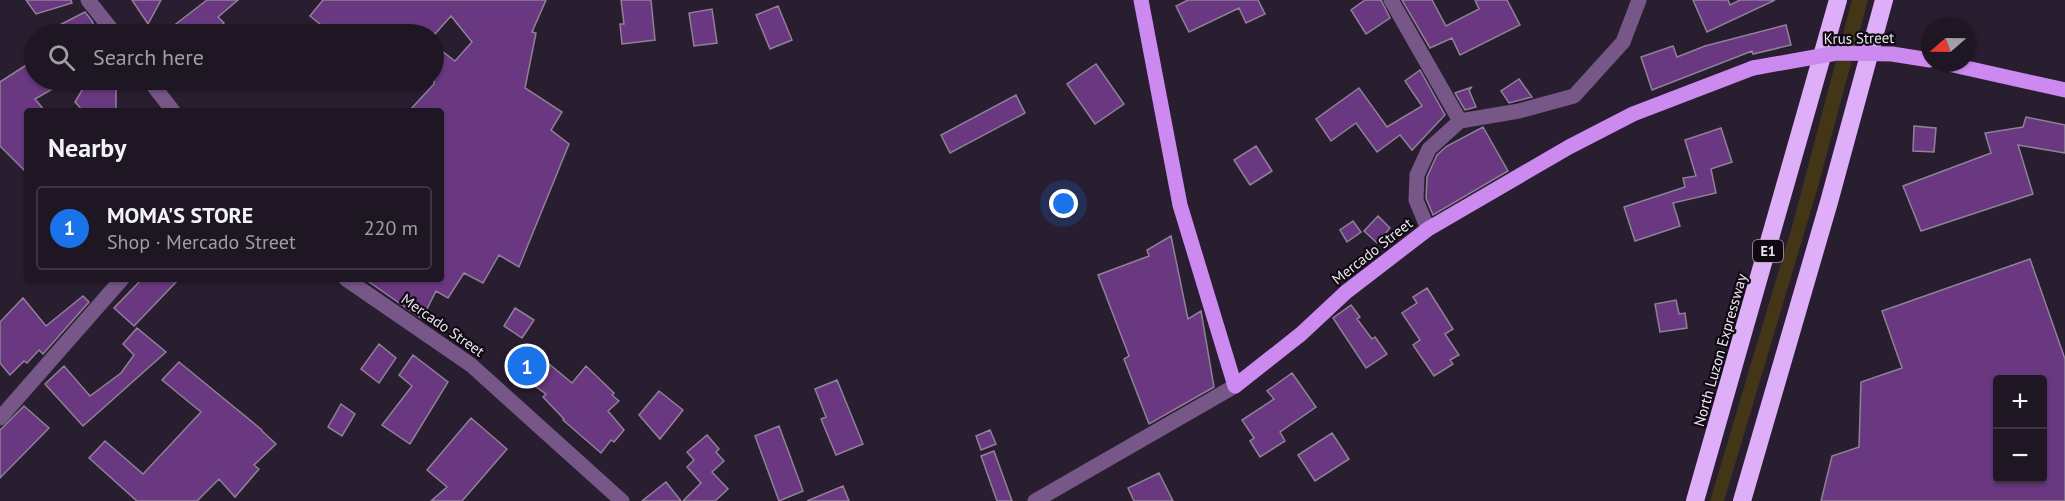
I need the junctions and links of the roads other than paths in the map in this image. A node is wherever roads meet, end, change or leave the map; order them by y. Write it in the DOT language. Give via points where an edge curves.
graph roads {
  1 [pos="88,0"];
  2 [pos="1141,0"];
  3 [pos="1391,0"];
  4 [pos="1639,0"];
  5 [pos="1838,0"];
  6 [pos="1884,0"];
  7 [pos="107,24"];
  8 [pos="1921,59"];
  9 [pos="1753,68"];
  10 [pos="1975,70"];
  11 [pos="157,90"];
  12 [pos="2065,90"];
  13 [pos="171,108"];
  14 [pos="1460,121"];
  15 [pos="1428,230"];
  16 [pos="119,282"];
  17 [pos="350,282"];
  18 [pos="1235,386"];
  19 [pos="0,418"];
  20 [pos="622,501"];
  21 [pos="1035,501"];
  22 [pos="1695,501"];
  23 [pos="1742,501"];
  1 -- 7 [label="street"];
  2 -- 18 [label="main road" via="1180,205"];
  3 -- 14 [label="street"];
  4 -- 14 [label="street" via="1623,42 1574,96"];
  5 -- 22 [label="highway, North Luzon Expressway / E1"];
  6 -- 23 [label="highway"];
  8 -- 9 [label="main road, Krus Street, bridge" via="1837,53"];
  9 -- 15 [label="main road, Mercado Street" via="1633,114"];
  10 -- 12 [label="main road"];
  11 -- 13 [label="street"];
  14 -- 15 [label="street" via="1429,148 1417,175 1416,200"];
  15 -- 18 [label="main road, Mercado Street" via="1346,292"];
  16 -- 19 [label="street"];
  17 -- 20 [label="street, Mercado Street" via="471,365"];
  18 -- 21 [label="street, Mercado Street"];
}
